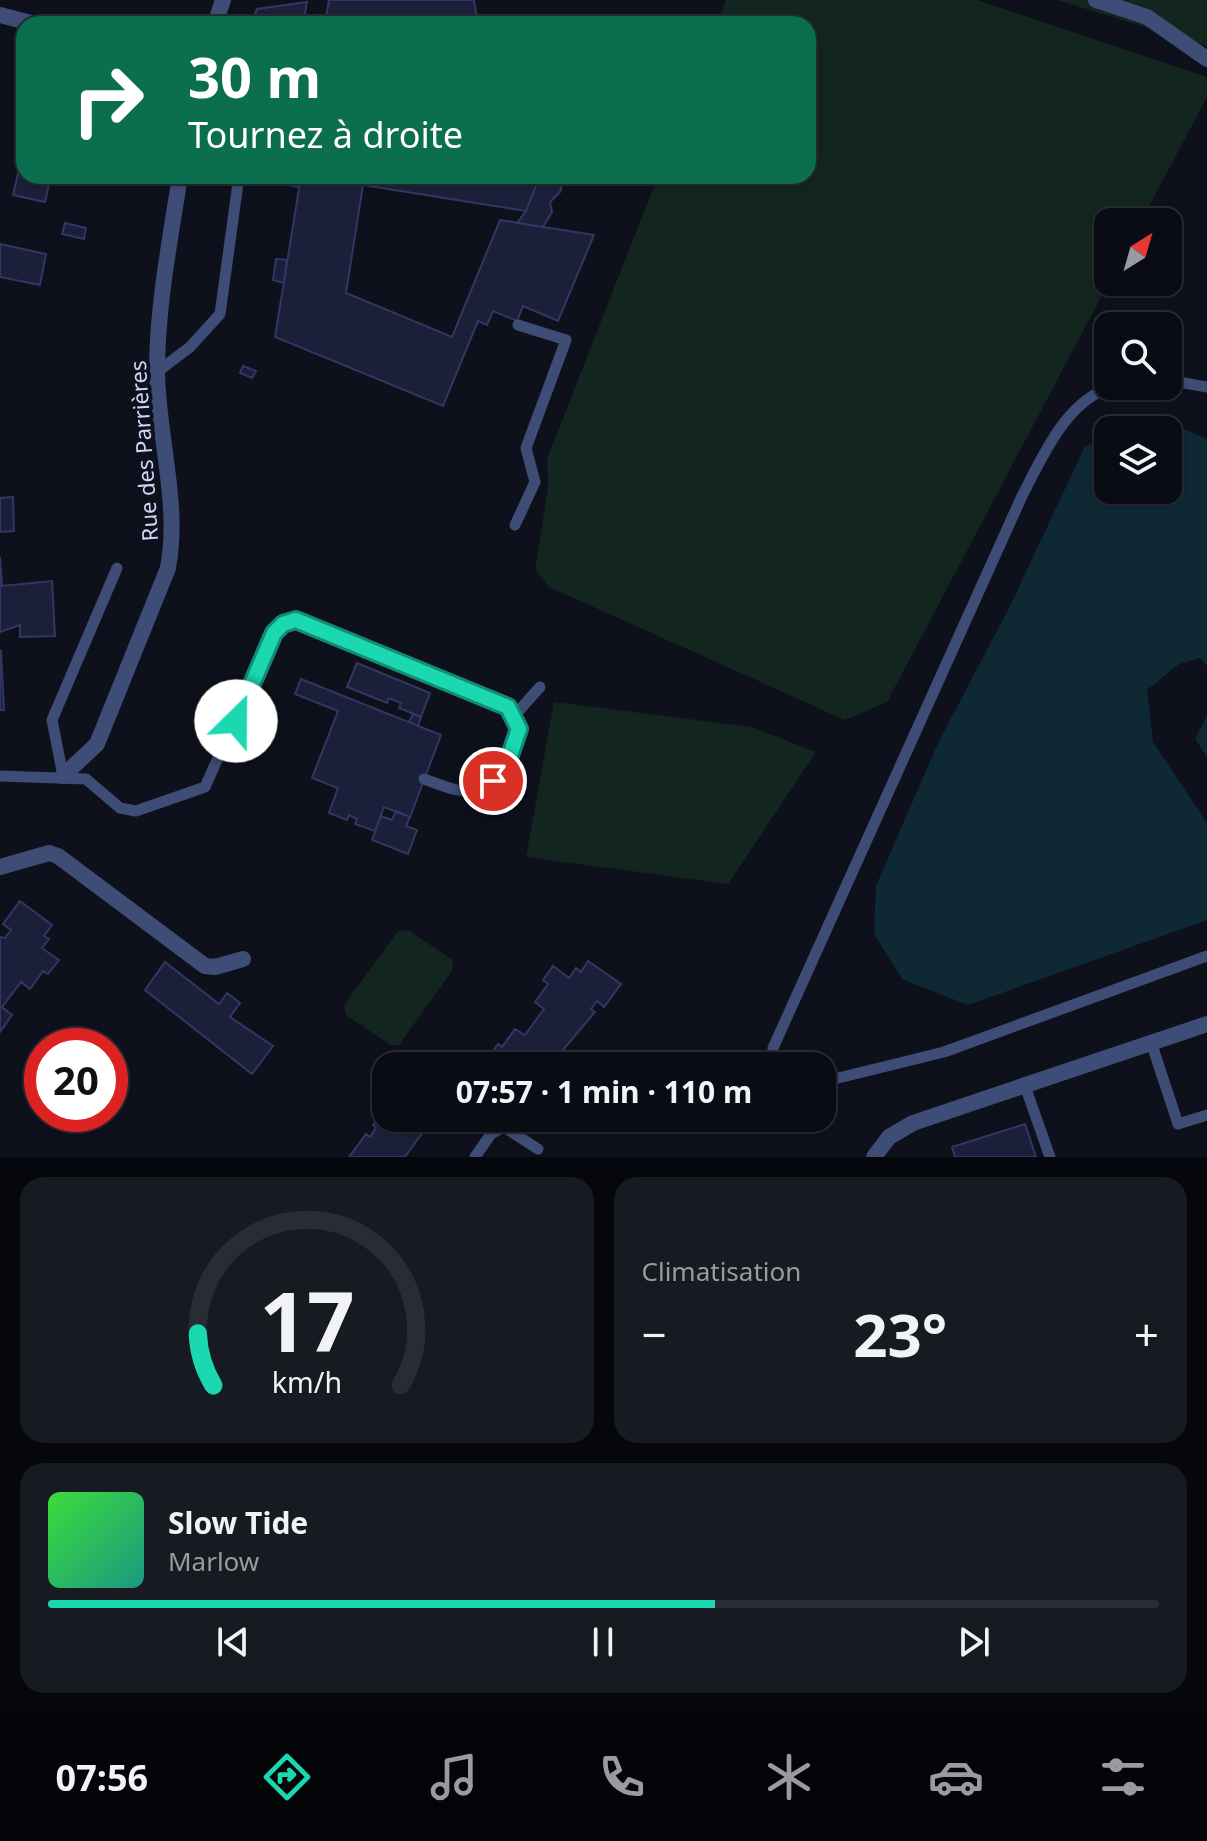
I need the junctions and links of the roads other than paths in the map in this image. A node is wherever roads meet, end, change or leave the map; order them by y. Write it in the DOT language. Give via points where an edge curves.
graph roads {
  1 [pos="1096,0"];
  2 [pos="1207,59"];
  3 [pos="179,184"];
  4 [pos="238,184"];
  5 [pos="518,325"];
  6 [pos="157,372"];
  7 [pos="1182,383"];
  8 [pos="1207,387"];
  9 [pos="1094,397"];
  10 [pos="515,525"];
  11 [pos="117,568"];
  12 [pos="540,687"];
  13 [pos="515,715"];
  14 [pos="0,776"];
  15 [pos="63,776"];
  16 [pos="424,779"];
  17 [pos="0,867"];
  18 [pos="1207,956"];
  19 [pos="243,959"];
  20 [pos="1207,1024"];
  21 [pos="1151,1042"];
  22 [pos="773,1052"];
  23 [pos="836,1079"];
  24 [pos="1025,1086"];
  25 [pos="1207,1115"];
  26 [pos="538,1149"];
  27 [pos="475,1157"];
  28 [pos="874,1157"];
  29 [pos="1050,1157"];
  1 -- 2 [label="street" via="1147,17"];
  3 -- 6 [label="street, Rue des Parrières" via="158,326"];
  4 -- 6 [label="lane" via="220,314"];
  5 -- 10 [label="lane" via="566,340 526,448 535,482"];
  6 -- 15 [label="street, Rue des Parrières" via="172,545 168,568 97,744"];
  7 -- 8 [label="lane"];
  9 -- 22 [label="lane" via="1080,404 1050,444 1022,496"];
  11 -- 15 [label="lane" via="52,720"];
  12 -- 13 [label="lane"];
  13 -- 15 [label="lane" via="500,701 296,620 274,633 205,787 136,811 120,808 86,779"];
  13 -- 16 [label="lane" via="519,729 513,749 493,781 480,789 458,791"];
  14 -- 15 [label="lane"];
  17 -- 19 [label="street" via="49,853 58,856 205,966"];
  18 -- 23 [label="lane" via="944,1052"];
  20 -- 21 [label="street"];
  21 -- 24 [label="street"];
  21 -- 25 [label="lane" via="1178,1124"];
  24 -- 28 [label="street" via="906,1126"];
  24 -- 29 [label="lane"];
  26 -- 27 [label="lane" via="504,1127 491,1134"];
}
